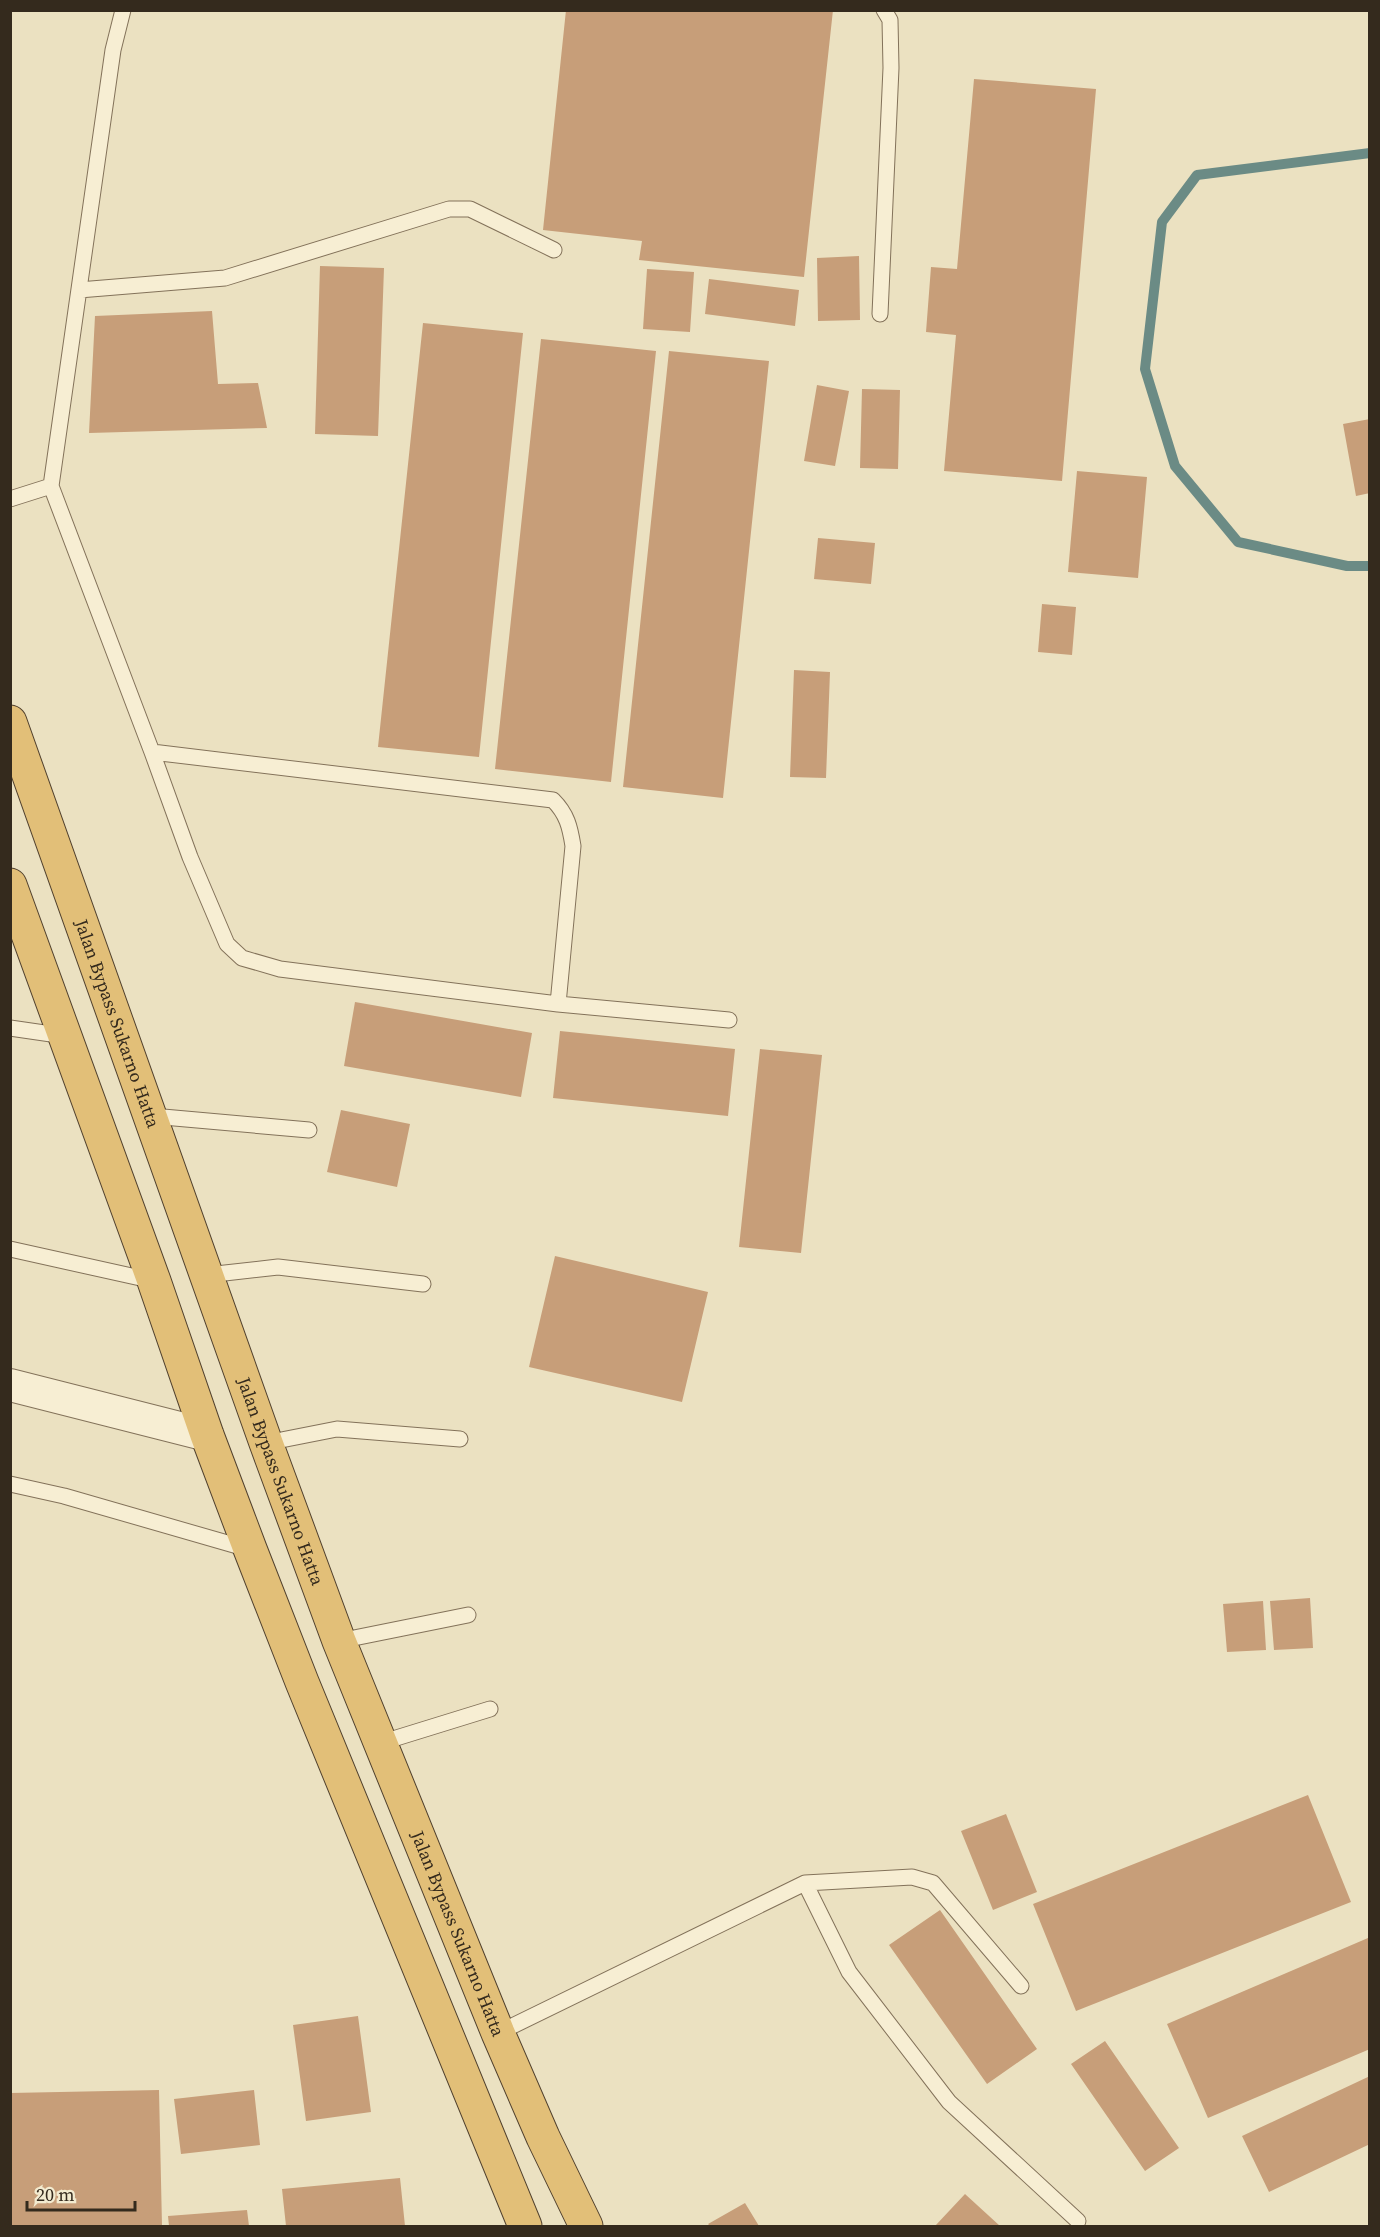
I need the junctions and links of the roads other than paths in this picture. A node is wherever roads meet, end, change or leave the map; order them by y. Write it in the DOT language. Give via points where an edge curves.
graph roads {
  1 [pos="123,10"];
  2 [pos="884,10"];
  3 [pos="554,250"];
  4 [pos="79,290"];
  5 [pos="880,314"];
  6 [pos="51,486"];
  7 [pos="10,499"];
  8 [pos="10,722"];
  9 [pos="152,752"];
  10 [pos="10,885"];
  11 [pos="558,1004"];
  12 [pos="729,1020"];
  13 [pos="10,1028"];
  14 [pos="65,1036"];
  15 [pos="152,1116"];
  16 [pos="309,1130"];
  17 [pos="10,1248"];
  18 [pos="207,1275"];
  19 [pos="154,1281"];
  20 [pos="423,1284"];
  21 [pos="10,1385"];
  22 [pos="207,1435"];
  23 [pos="460,1439"];
  24 [pos="266,1443"];
  25 [pos="10,1484"];
  26 [pos="250,1550"];
  27 [pos="468,1615"];
  28 [pos="339,1641"];
  29 [pos="490,1709"];
  30 [pos="380,1743"];
  31 [pos="805,1883"];
  32 [pos="1021,1986"];
  33 [pos="498,2033"];
  34 [pos="1078,2221"];
  35 [pos="525,2226"];
  36 [pos="586,2226"];
  1 -- 4 [label="lane" via="113,50"];
  2 -- 5 [label="lane" via="890,20 891,68"];
  3 -- 4 [label="lane" via="470,209 449,209 225,278"];
  4 -- 6 [label="lane"];
  6 -- 7 [label="lane"];
  6 -- 9 [label="lane"];
  8 -- 15 [label="highway, Jalan Bypass Sukarno Hatta"];
  9 -- 11 [label="lane" via="226,944 242,958 280,969"];
  9 -- 11 [label="lane" via="553,801 563,810 573,846"];
  10 -- 14 [label="highway"];
  11 -- 12 [label="lane"];
  13 -- 14 [label="lane"];
  14 -- 19 [label="highway"];
  15 -- 16 [label="lane"];
  15 -- 18 [label="highway, Jalan Bypass Sukarno Hatta"];
  17 -- 19 [label="lane"];
  18 -- 20 [label="lane" via="278,1267"];
  18 -- 24 [label="highway, Jalan Bypass Sukarno Hatta"];
  19 -- 22 [label="highway"];
  21 -- 22 [label="street"];
  22 -- 26 [label="highway"];
  23 -- 24 [label="lane" via="337,1429"];
  24 -- 28 [label="highway, Jalan Bypass Sukarno Hatta"];
  25 -- 26 [label="lane"];
  26 -- 35 [label="highway"];
  27 -- 28 [label="lane"];
  28 -- 30 [label="highway, Jalan Bypass Sukarno Hatta"];
  29 -- 30 [label="lane"];
  30 -- 33 [label="highway, Jalan Bypass Sukarno Hatta"];
  31 -- 32 [label="lane" via="912,1877 933,1884"];
  31 -- 33 [label="lane"];
  31 -- 34 [label="lane" via="849,1972 949,2102"];
  33 -- 36 [label="highway, Jalan Bypass Sukarno Hatta"];
}
